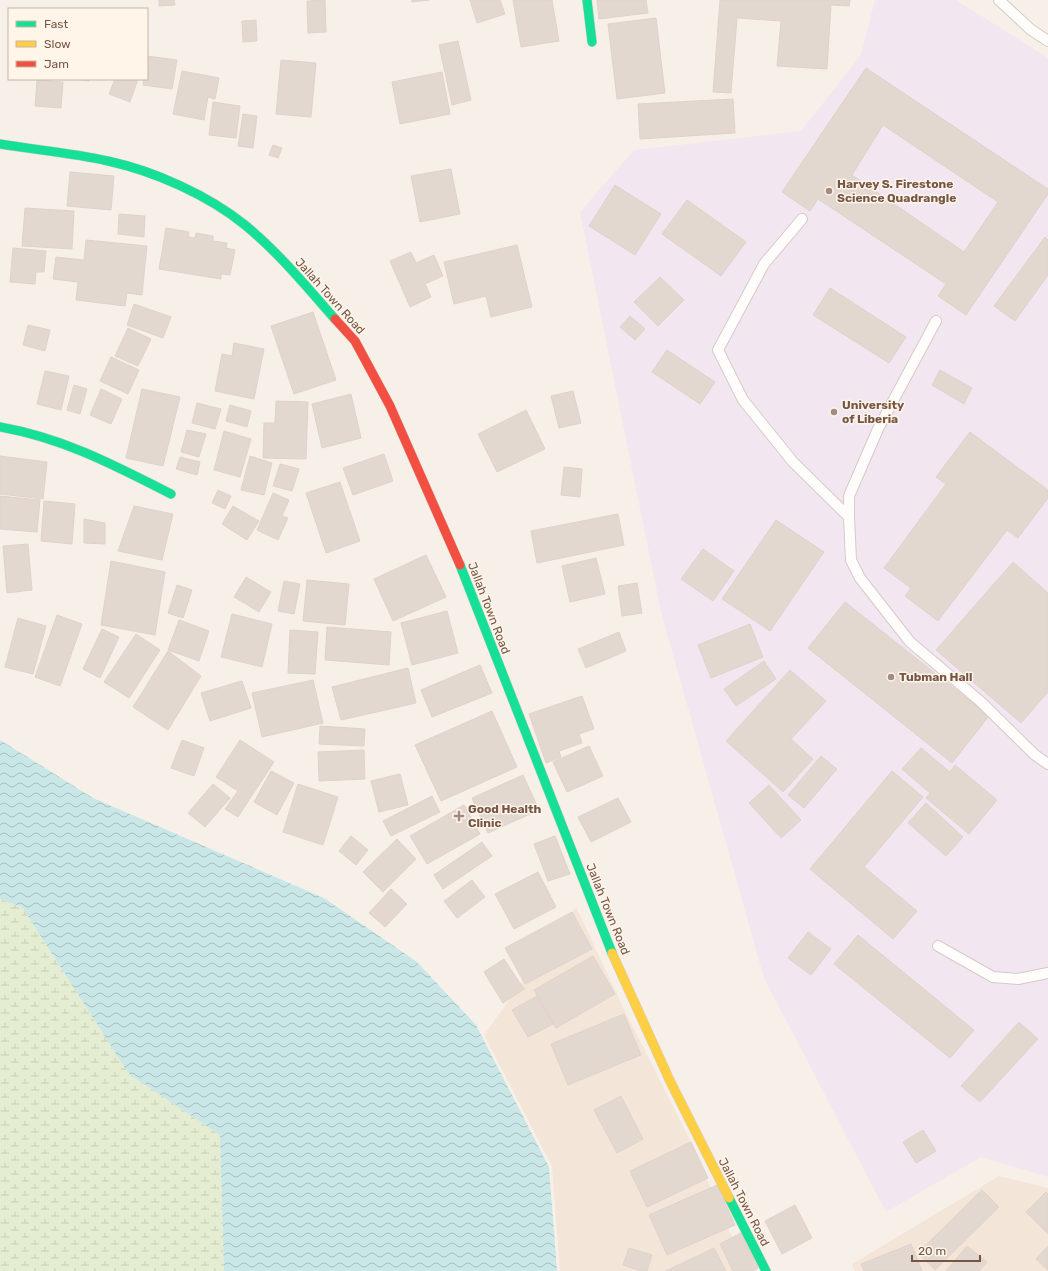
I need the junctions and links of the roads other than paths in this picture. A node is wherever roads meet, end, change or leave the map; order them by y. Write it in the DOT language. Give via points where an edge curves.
graph roads {
  1 [pos="587,0"];
  2 [pos="999,0"];
  3 [pos="1048,41"];
  4 [pos="592,42"];
  5 [pos="0,144"];
  6 [pos="802,219"];
  7 [pos="936,321"];
  8 [pos="0,427"];
  9 [pos="171,494"];
  10 [pos="848,517"];
  11 [pos="1048,764"];
  12 [pos="938,946"];
  13 [pos="1048,973"];
  14 [pos="766,1271"];
  1 -- 4 [label="street"];
  2 -- 3 [label="lane" via="1030,29"];
  5 -- 14 [label="street, Jallah Town Road" via="108,160 159,176 205,199 244,224 279,256 355,341 390,406 451,543 619,971 670,1081"];
  6 -- 10 [label="lane" via="764,264 718,350 743,400 794,462"];
  7 -- 10 [label="lane" via="878,429 849,496"];
  8 -- 9 [label="street" via="30,432 92,454"];
  10 -- 11 [label="lane" via="851,560 860,578 910,642 980,701"];
  12 -- 13 [label="lane" via="993,977 1018,979"];
}
